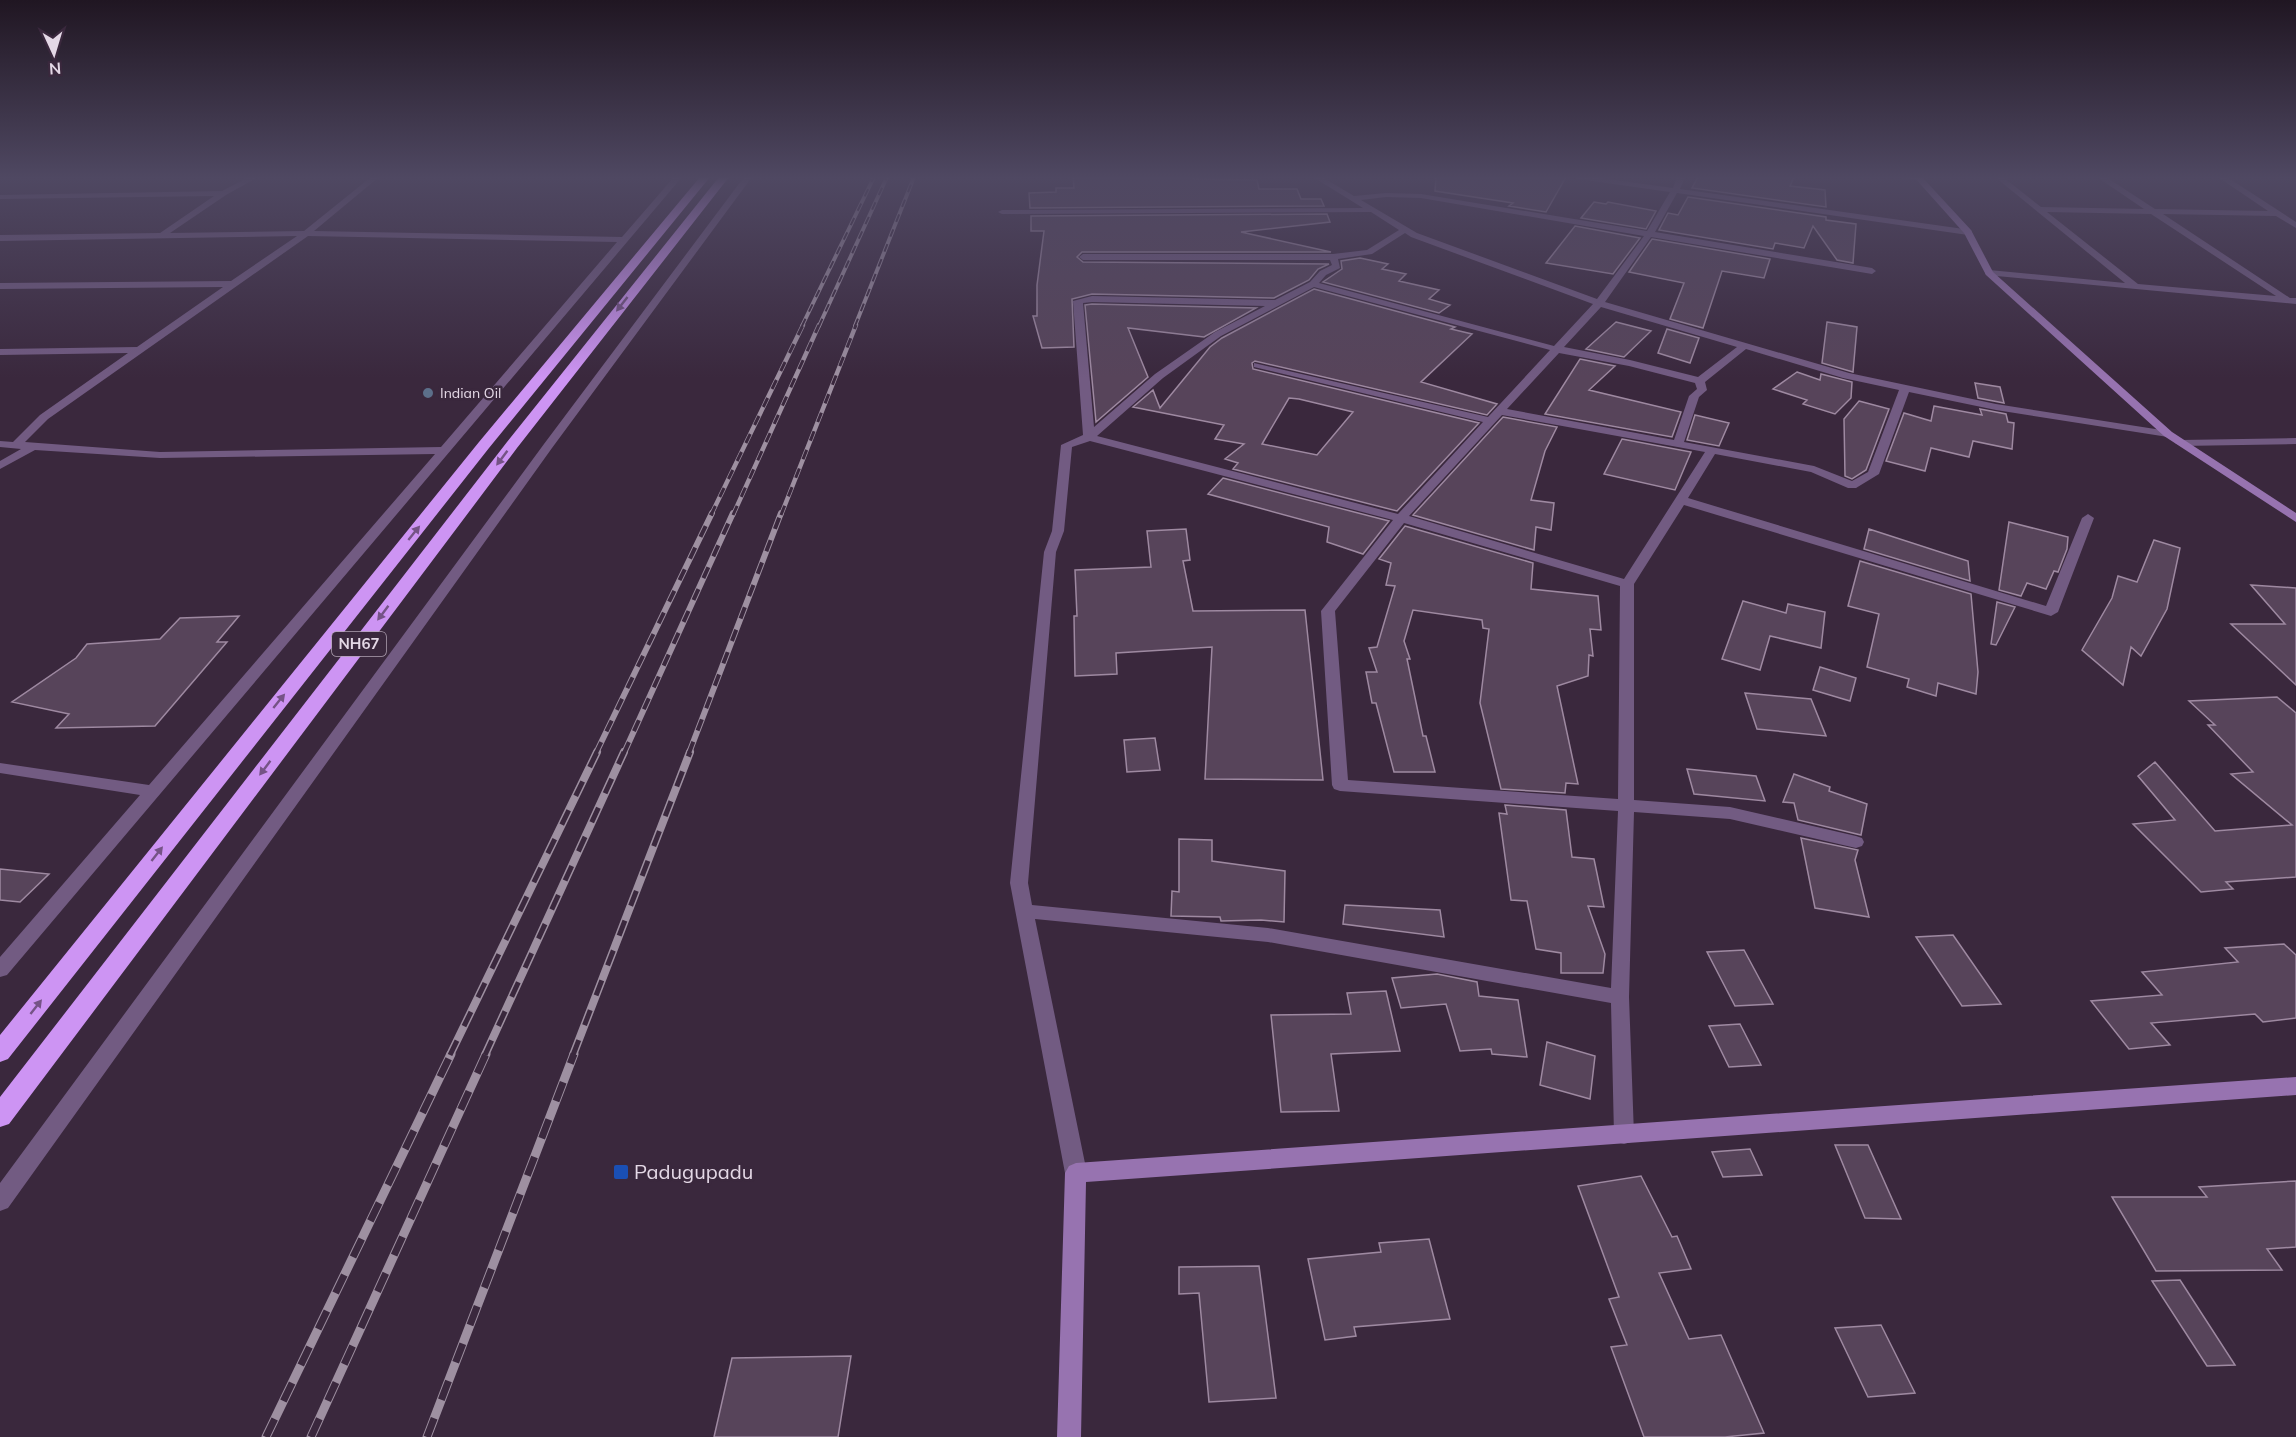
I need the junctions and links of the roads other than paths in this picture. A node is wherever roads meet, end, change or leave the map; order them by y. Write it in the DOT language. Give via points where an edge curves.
graph roads {
  1 [pos="290,244"];
  2 [pos="619,244"];
  3 [pos="650,244"];
  4 [pos="671,244"];
  5 [pos="698,244"];
  6 [pos="1382,244"];
  7 [pos="1442,244"];
  8 [pos="1642,244"];
  9 [pos="1715,244"];
  10 [pos="1974,244"];
  11 [pos="2083,244"];
  12 [pos="2203,244"];
  13 [pos="1083,257"];
  14 [pos="1333,257"];
  15 [pos="1872,271"];
  16 [pos="1989,273"];
  17 [pos="233,284"];
  18 [pos="1313,284"];
  19 [pos="0,286"];
  20 [pos="2135,286"];
  21 [pos="2292,301"];
  22 [pos="1275,303"];
  23 [pos="1599,303"];
  24 [pos="1744,346"];
  25 [pos="1556,349"];
  26 [pos="140,350"];
  27 [pos="0,352"];
  28 [pos="1258,365"];
  29 [pos="1700,381"];
  30 [pos="1905,388"];
  31 [pos="1495,416"];
  32 [pos="2168,434"];
  33 [pos="1089,438"];
  34 [pos="2296,441"];
  35 [pos="1678,443"];
  36 [pos="2181,443"];
  37 [pos="0,444"];
  38 [pos="16,445"];
  39 [pos="33,447"];
  40 [pos="1713,449"];
  41 [pos="442,450"];
  42 [pos="0,466"];
  43 [pos="1681,500"];
  44 [pos="1401,518"];
  45 [pos="2088,518"];
  46 [pos="2296,518"];
  47 [pos="1627,584"];
  48 [pos="0,768"];
  49 [pos="152,791"];
  50 [pos="1626,807"];
  51 [pos="1856,842"];
  52 [pos="1025,911"];
  53 [pos="0,970"];
  54 [pos="1620,997"];
  55 [pos="0,1052"];
  56 [pos="2296,1086"];
  57 [pos="0,1116"];
  58 [pos="1624,1135"];
  59 [pos="1076,1173"];
  60 [pos="0,1201"];
  61 [pos="1069,1437"];
  1 -- 17 [label="street"];
  2 -- 41 [label="street"];
  55 -- 3 [label="highway, NH67, one-way" via="484,445"];
  4 -- 57 [label="highway, NH67, one-way" via="498,464"];
  5 -- 60 [label="street"];
  6 -- 14 [label="street" via="1369,252"];
  7 -- 23 [label="street"];
  8 -- 23 [label="street"];
  9 -- 15 [label="street"];
  10 -- 16 [label="main road"];
  11 -- 20 [label="street"];
  12 -- 21 [label="street"];
  13 -- 14 [label="street"];
  14 -- 18 [label="street" via="1337,266"];
  16 -- 20 [label="street"];
  16 -- 32 [label="main road"];
  17 -- 19 [label="street"];
  17 -- 26 [label="street"];
  18 -- 22 [label="street"];
  18 -- 25 [label="street"];
  20 -- 21 [label="street"];
  22 -- 33 [label="street" via="1218,334 1159,376"];
  22 -- 33 [label="street" via="1078,301"];
  23 -- 24 [label="street"];
  23 -- 25 [label="street"];
  24 -- 29 [label="street"];
  24 -- 30 [label="street" via="1847,376"];
  25 -- 29 [label="street"];
  25 -- 31 [label="street"];
  26 -- 27 [label="street"];
  26 -- 38 [label="street" via="44,417"];
  28 -- 31 [label="street"];
  29 -- 35 [label="street" via="1702,390 1694,396"];
  30 -- 32 [label="street" via="1996,407"];
  30 -- 40 [label="street" via="1873,474 1852,485 1814,469"];
  31 -- 35 [label="street"];
  31 -- 44 [label="street"];
  32 -- 36 [label="main road"];
  33 -- 44 [label="street"];
  33 -- 52 [label="street" via="1067,445 1058,531 1050,552 1019,883"];
  34 -- 36 [label="street"];
  35 -- 40 [label="street"];
  36 -- 46 [label="main road"];
  37 -- 38 [label="street"];
  38 -- 39 [label="street"];
  39 -- 41 [label="street" via="214,455"];
  39 -- 42 [label="street"];
  40 -- 43 [label="street"];
  41 -- 49 [label="street"];
  43 -- 45 [label="street" via="2051,612"];
  43 -- 47 [label="street"];
  44 -- 47 [label="street"];
  44 -- 50 [label="street" via="1328,611 1340,785"];
  47 -- 50 [label="street"];
  48 -- 49 [label="street"];
  49 -- 53 [label="street"];
  50 -- 51 [label="street" via="1730,813"];
  50 -- 54 [label="street"];
  52 -- 54 [label="street" via="1268,935"];
  52 -- 59 [label="street"];
  54 -- 58 [label="street"];
  56 -- 58 [label="main road"];
  58 -- 59 [label="main road"];
  59 -- 61 [label="main road"];
}
